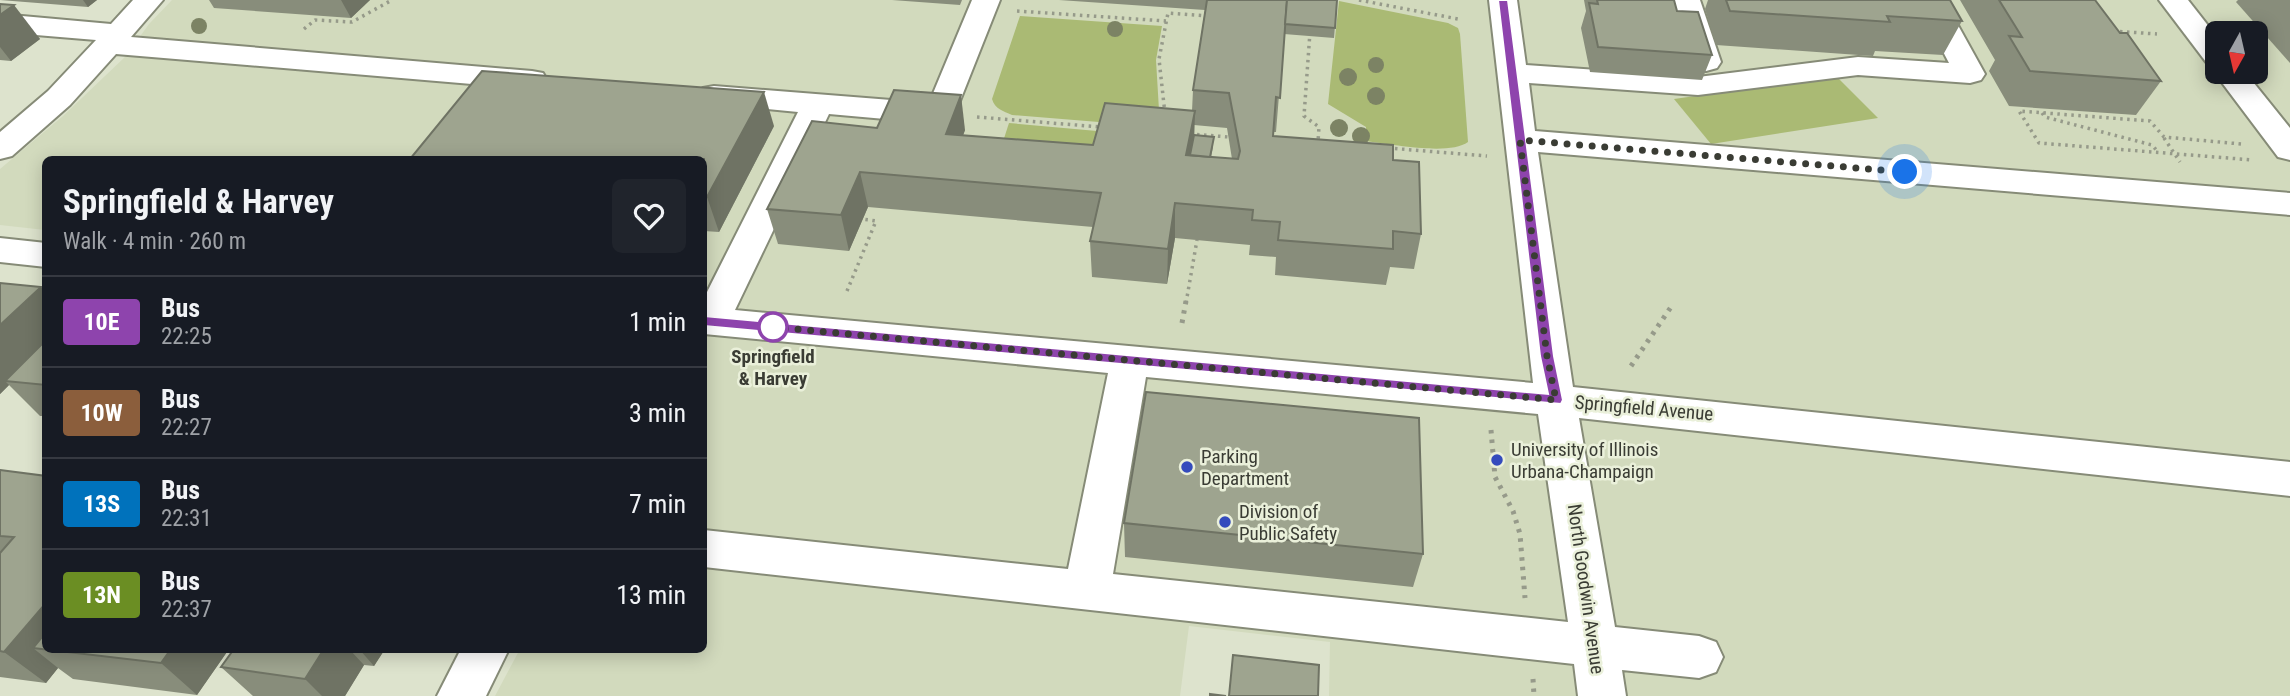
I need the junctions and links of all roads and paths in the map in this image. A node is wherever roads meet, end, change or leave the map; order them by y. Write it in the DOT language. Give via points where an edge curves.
graph roads {
  1 [pos="149,0"];
  2 [pos="392,0"];
  3 [pos="1359,0"];
  4 [pos="1503,0"];
  5 [pos="1686,0"];
  6 [pos="1930,0"];
  7 [pos="2173,0"];
  8 [pos="984,5"];
  9 [pos="1217,16"];
  10 [pos="1458,19"];
  11 [pos="1166,21"];
  12 [pos="0,23"];
  13 [pos="1310,23"];
  14 [pos="2108,30"];
  15 [pos="298,34"];
  16 [pos="2169,35"];
  17 [pos="114,38"];
  18 [pos="2205,41"];
  19 [pos="1512,73"];
  20 [pos="562,82"];
  21 [pos="1714,84"];
  22 [pos="2236,84"];
  23 [pos="683,93"];
  24 [pos="818,104"];
  25 [pos="2041,113"];
  26 [pos="941,114"];
  27 [pos="1166,120"];
  28 [pos="1112,128"];
  29 [pos="1179,133"];
  30 [pos="1204,135"];
  31 [pos="1229,137"];
  32 [pos="2164,137"];
  33 [pos="1306,142"];
  34 [pos="1318,142"];
  35 [pos="1331,144"];
  36 [pos="2253,145"];
  37 [pos="1203,146"];
  38 [pos="1383,148"];
  39 [pos="0,149"];
  40 [pos="1522,149"];
  41 [pos="2158,153"];
  42 [pos="2174,153"];
  43 [pos="2278,155"];
  44 [pos="2179,162"];
  45 [pos="2290,204"];
  46 [pos="862,219"];
  47 [pos="1197,240"];
  48 [pos="0,250"];
  49 [pos="42,255"];
  50 [pos="847,291"];
  51 [pos="1673,304"];
  52 [pos="707,321"];
  53 [pos="1182,323"];
  54 [pos="1130,359"];
  55 [pos="1631,366"];
  56 [pos="1556,400"];
  57 [pos="1491,428"];
  58 [pos="2290,479"];
  59 [pos="707,549"];
  60 [pos="1087,590"];
  61 [pos="1529,639"];
  62 [pos="1594,646"];
  63 [pos="484,653"];
  64 [pos="1699,657"];
  65 [pos="461,696"];
  66 [pos="1534,696"];
  67 [pos="1602,696"];
  1 -- 17 [label="street"];
  2 -- 15 [label="path" via="352,22 315,20"];
  3 -- 10 [label="path"];
  4 -- 19 [label="street, North Goodwin Avenue"];
  5 -- 21 [label="street"];
  6 -- 21 [label="street" via="1970,74 1858,66"];
  7 -- 18 [label="street"];
  8 -- 11 [label="path"];
  8 -- 26 [label="street"];
  9 -- 11 [label="path" via="1168,13"];
  11 -- 27 [label="path" via="1159,60"];
  12 -- 17 [label="street"];
  13 -- 34 [label="path" via="1304,116 1319,127"];
  14 -- 16 [label="path"];
  17 -- 20 [label="street"];
  17 -- 39 [label="street" via="59,98"];
  19 -- 21 [label="street"];
  19 -- 40 [label="street, North Goodwin Avenue"];
  22 -- 43 [label="street"];
  23 -- 24 [label="street"];
  24 -- 26 [label="street"];
  24 -- 52 [label="street"];
  25 -- 32 [label="path" via="2150,121"];
  25 -- 41 [label="path" via="2152,145"];
  25 -- 41 [label="path" via="2019,111 2039,144"];
  26 -- 28 [label="path"];
  29 -- 30 [label="path"];
  30 -- 31 [label="path"];
  30 -- 37 [label="path"];
  32 -- 36 [label="path"];
  32 -- 42 [label="path"];
  33 -- 34 [label="path"];
  34 -- 35 [label="path"];
  38 -- 40 [label="path"];
  40 -- 45 [label="street"];
  40 -- 56 [label="street, North Goodwin Avenue"];
  41 -- 42 [label="path"];
  42 -- 43 [label="path"];
  42 -- 44 [label="path"];
  46 -- 50 [label="path" via="876,221"];
  47 -- 53 [label="path"];
  48 -- 49 [label="street"];
  51 -- 55 [label="path"];
  52 -- 54 [label="street, Springfield Avenue"];
  54 -- 56 [label="street, Springfield Avenue"];
  54 -- 60 [label="street"];
  56 -- 58 [label="street, Springfield Avenue"];
  56 -- 62 [label="street, North Goodwin Avenue"];
  57 -- 61 [label="path" via="1495,477 1520,534"];
  59 -- 60 [label="street"];
  60 -- 61 [label="street"];
  61 -- 62 [label="street"];
  61 -- 66 [label="path"];
  62 -- 64 [label="street"];
  62 -- 67 [label="street, North Goodwin Avenue"];
  63 -- 65 [label="street"];
}
